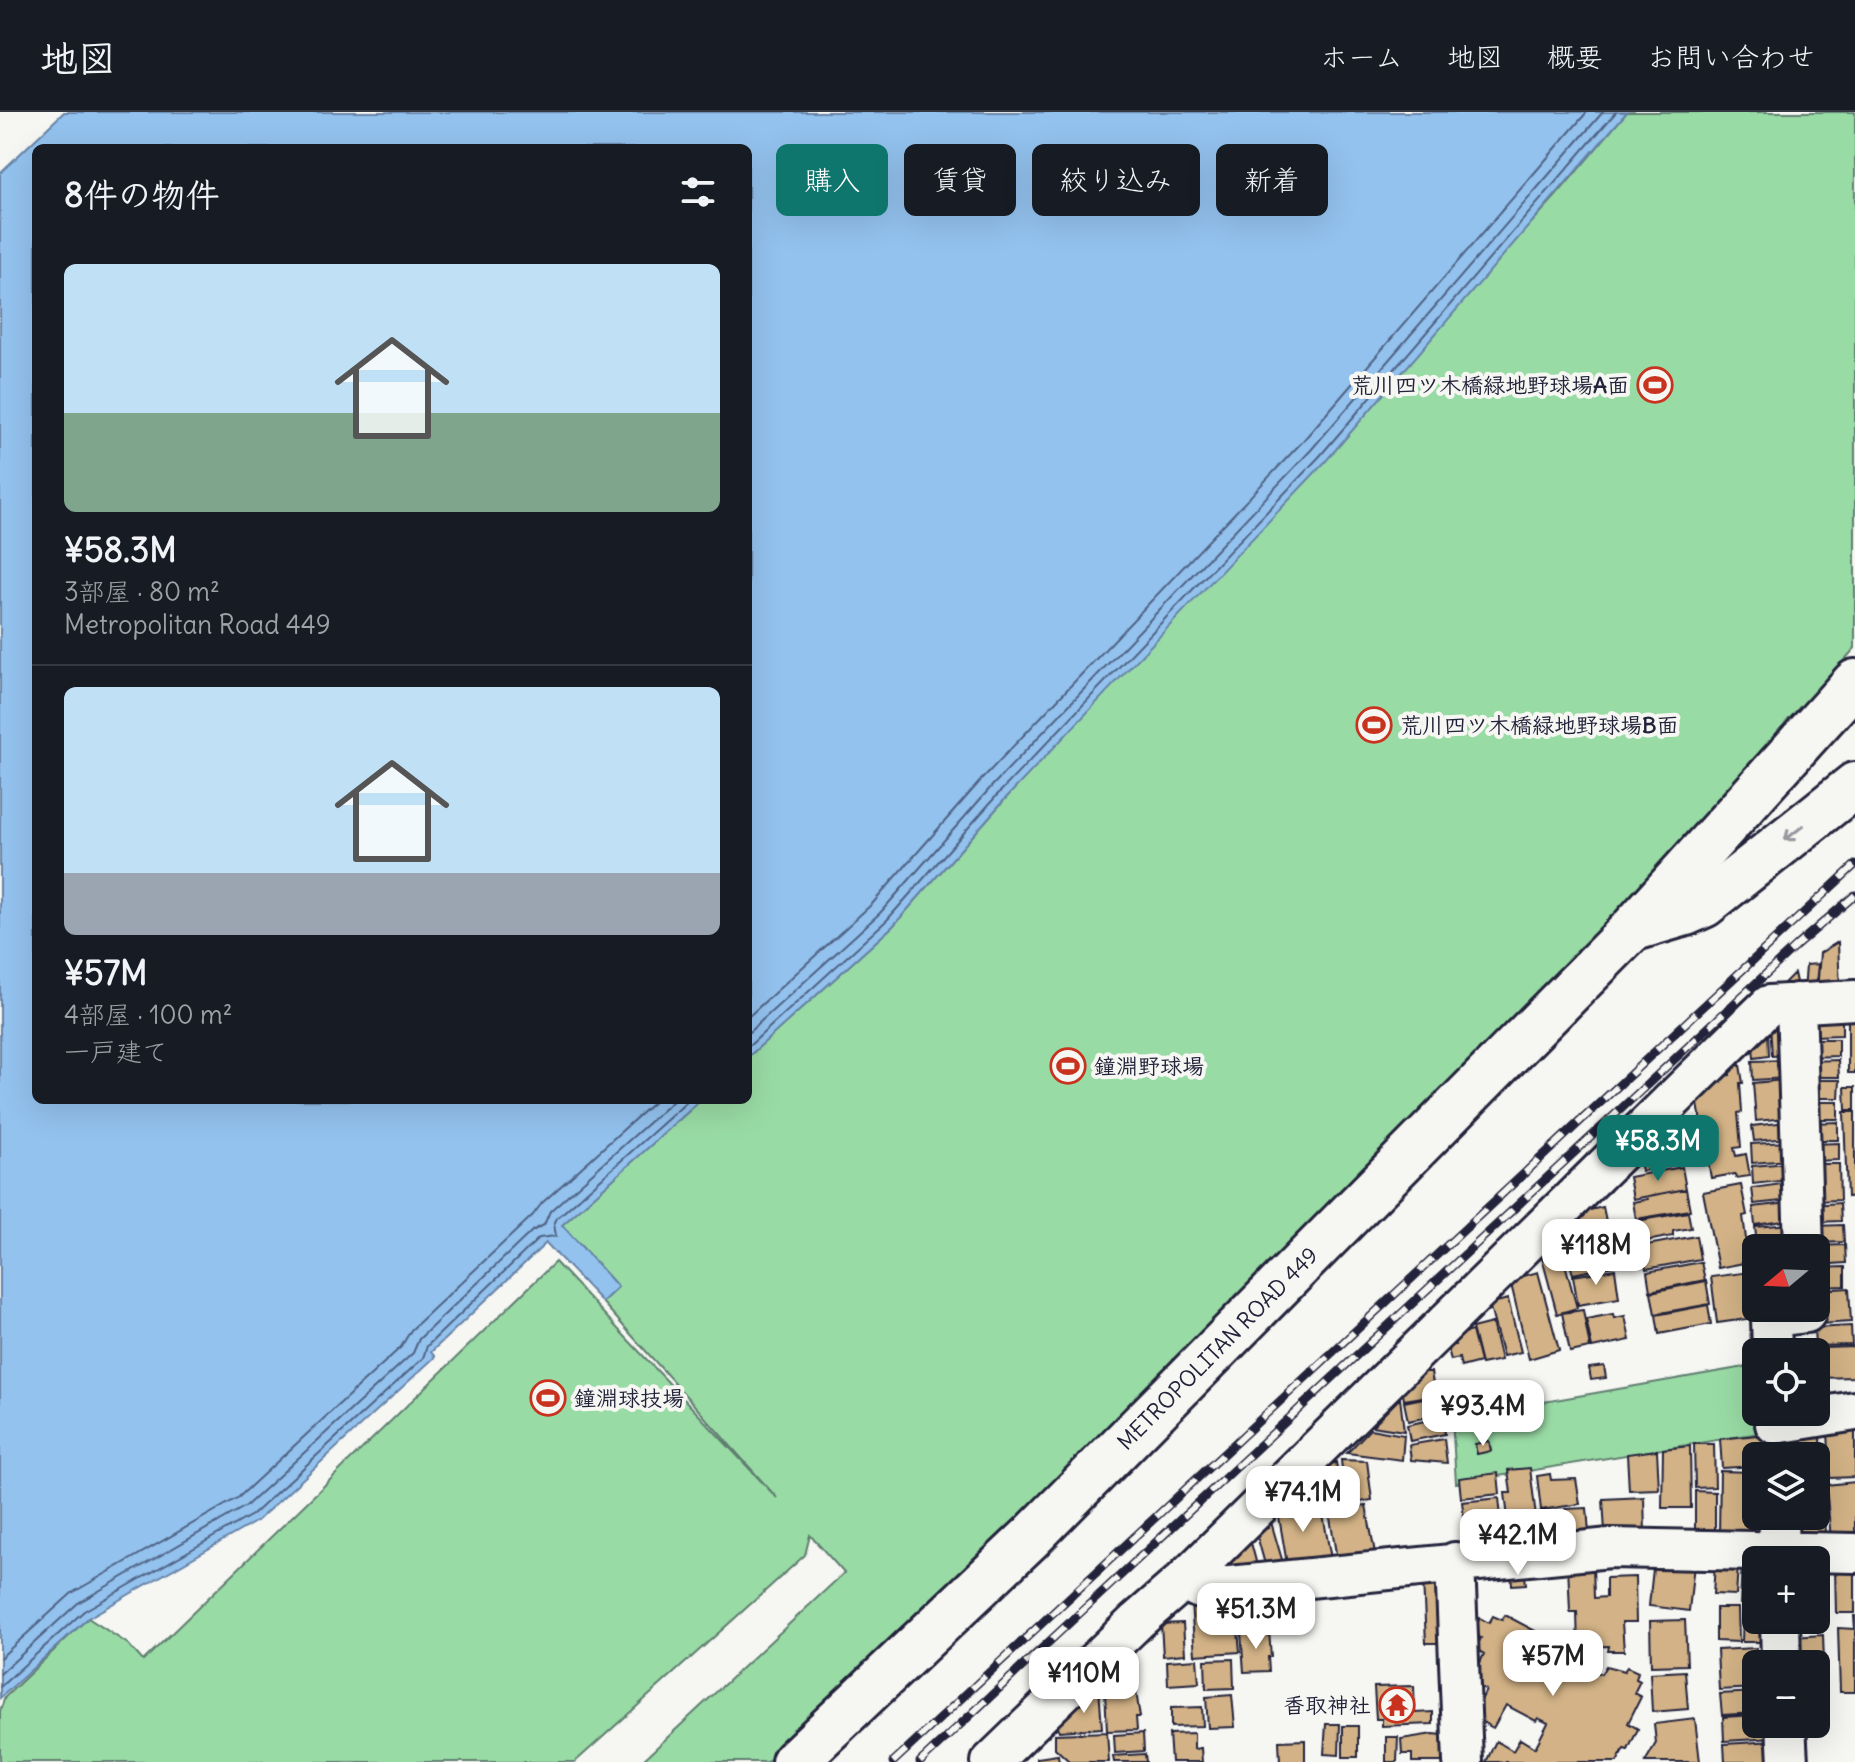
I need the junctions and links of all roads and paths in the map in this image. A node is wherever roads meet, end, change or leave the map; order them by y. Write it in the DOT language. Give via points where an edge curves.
graph roads {
  1 [pos="1855,682"];
  2 [pos="1855,785"];
  3 [pos="1633,928"];
  4 [pos="1855,1000"];
  5 [pos="1796,1003"];
  6 [pos="1804,1234"];
  7 [pos="1855,1411"];
  8 [pos="1775,1431"];
  9 [pos="1779,1542"];
  10 [pos="1855,1553"];
  11 [pos="1455,1562"];
  12 [pos="1183,1581"];
  13 [pos="1787,1738"];
  14 [pos="794,1762"];
  15 [pos="991,1762"];
  16 [pos="1463,1762"];
  17 [pos="1788,1762"];
  1 -- 3 [label="main road, METROPOLITAN ROAD 449"];
  2 -- 3 [label="main road, METROPOLITAN ROAD 449, one-way" via="1704,905"];
  3 -- 14 [label="main road, METROPOLITAN ROAD 449" via="1030,1538"];
  4 -- 5 [label="street"];
  5 -- 6 [label="street"];
  5 -- 12 [label="street" via="1769,1005"];
  7 -- 8 [label="street"];
  9 -- 10 [label="street"];
  9 -- 11 [label="street" via="1610,1548"];
  11 -- 12 [label="street" via="1200,1589"];
  11 -- 16 [label="street"];
  12 -- 15 [label="street"];
  13 -- 17 [label="street"];
}
